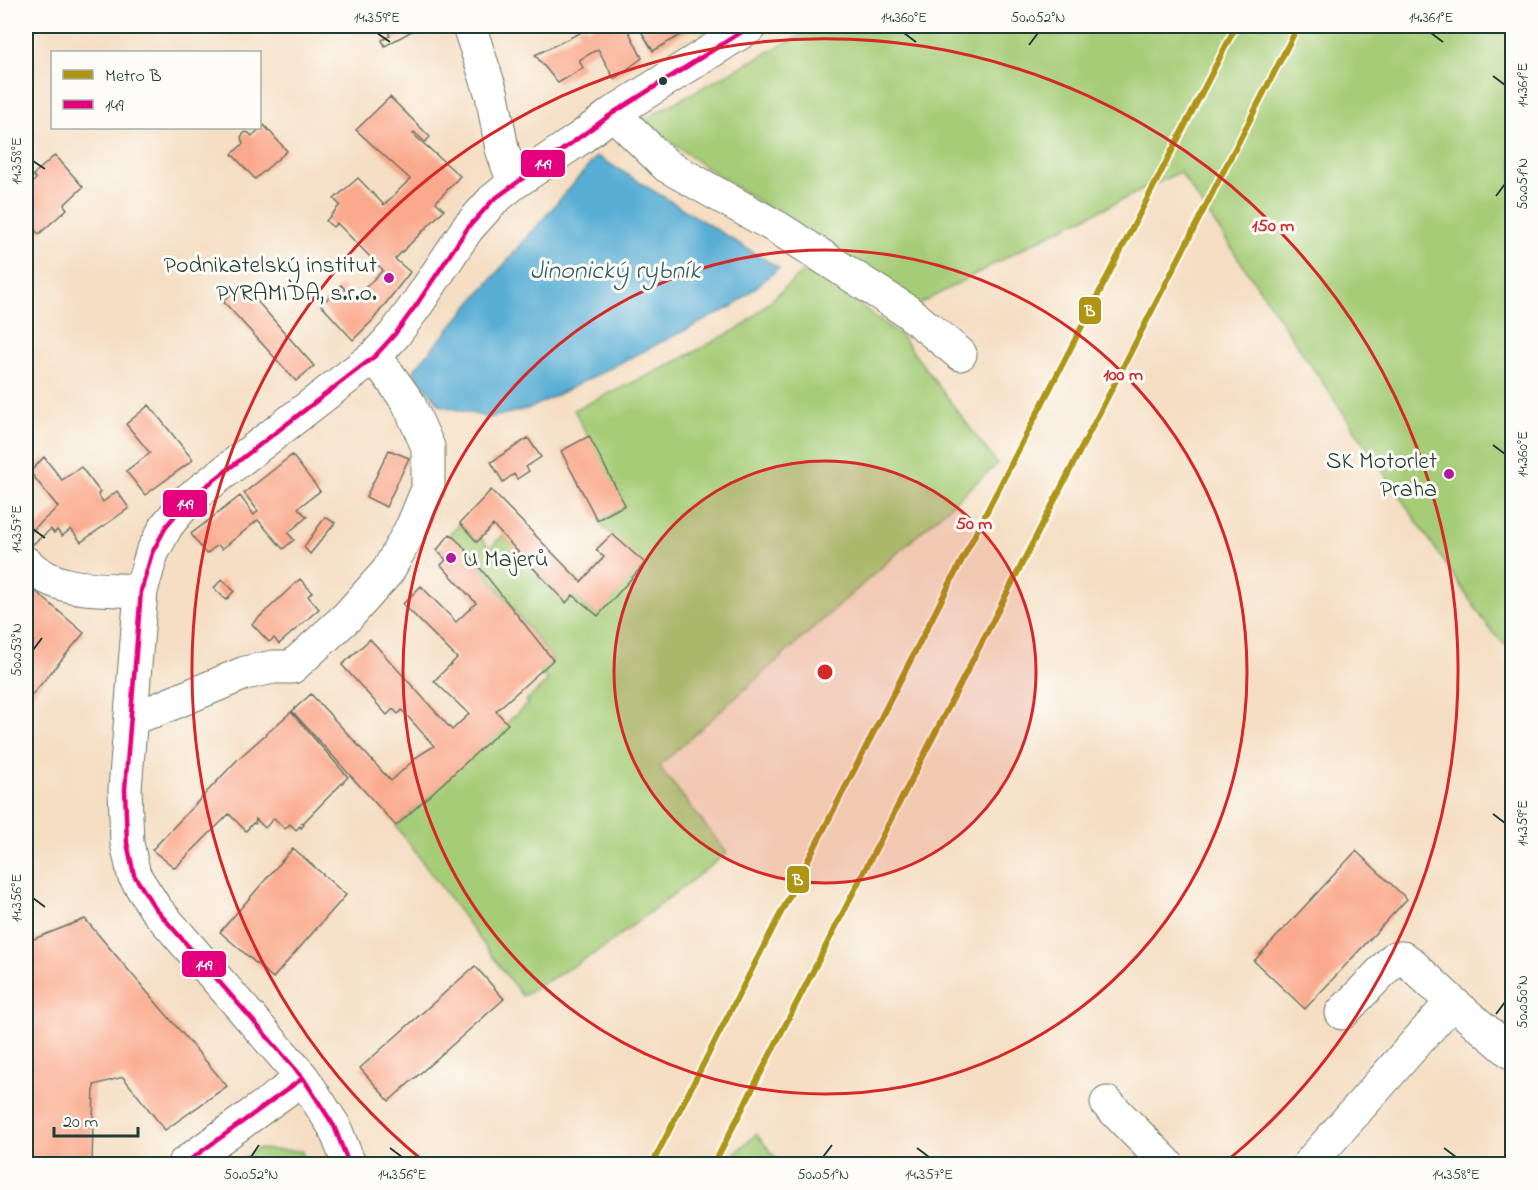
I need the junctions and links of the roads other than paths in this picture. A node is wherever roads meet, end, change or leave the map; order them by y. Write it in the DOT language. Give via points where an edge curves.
graph roads {
  1 [pos="469,26"];
  2 [pos="751,26"];
  3 [pos="613,113"];
  4 [pos="514,183"];
  5 [pos="960,354"];
  6 [pos="375,356"];
  7 [pos="26,563"];
  8 [pos="141,591"];
  9 [pos="131,718"];
  10 [pos="1452,1002"];
  11 [pos="1342,1013"];
  12 [pos="1512,1053"];
  13 [pos="303,1078"];
  14 [pos="1107,1103"];
  15 [pos="184,1164"];
  16 [pos="349,1164"];
  17 [pos="1167,1164"];
  18 [pos="1309,1164"];
  1 -- 4 [label="street" via="492,95 502,149"];
  2 -- 3 [label="street"];
  3 -- 4 [label="street"];
  3 -- 5 [label="street" via="667,166 778,228 907,311"];
  4 -- 6 [label="street" via="467,229 417,304"];
  6 -- 8 [label="street" via="188,500 157,544"];
  6 -- 9 [label="street" via="408,402 428,447 428,489 388,571 347,617 292,668 245,673"];
  7 -- 8 [label="street" via="44,578 65,586"];
  8 -- 9 [label="street"];
  9 -- 13 [label="street" via="125,789 127,843 134,875 154,908"];
  10 -- 11 [label="street" via="1409,962 1395,958"];
  10 -- 12 [label="street"];
  10 -- 18 [label="street"];
  13 -- 15 [label="street"];
  13 -- 16 [label="street" via="334,1126"];
  14 -- 17 [label="street"];
}
